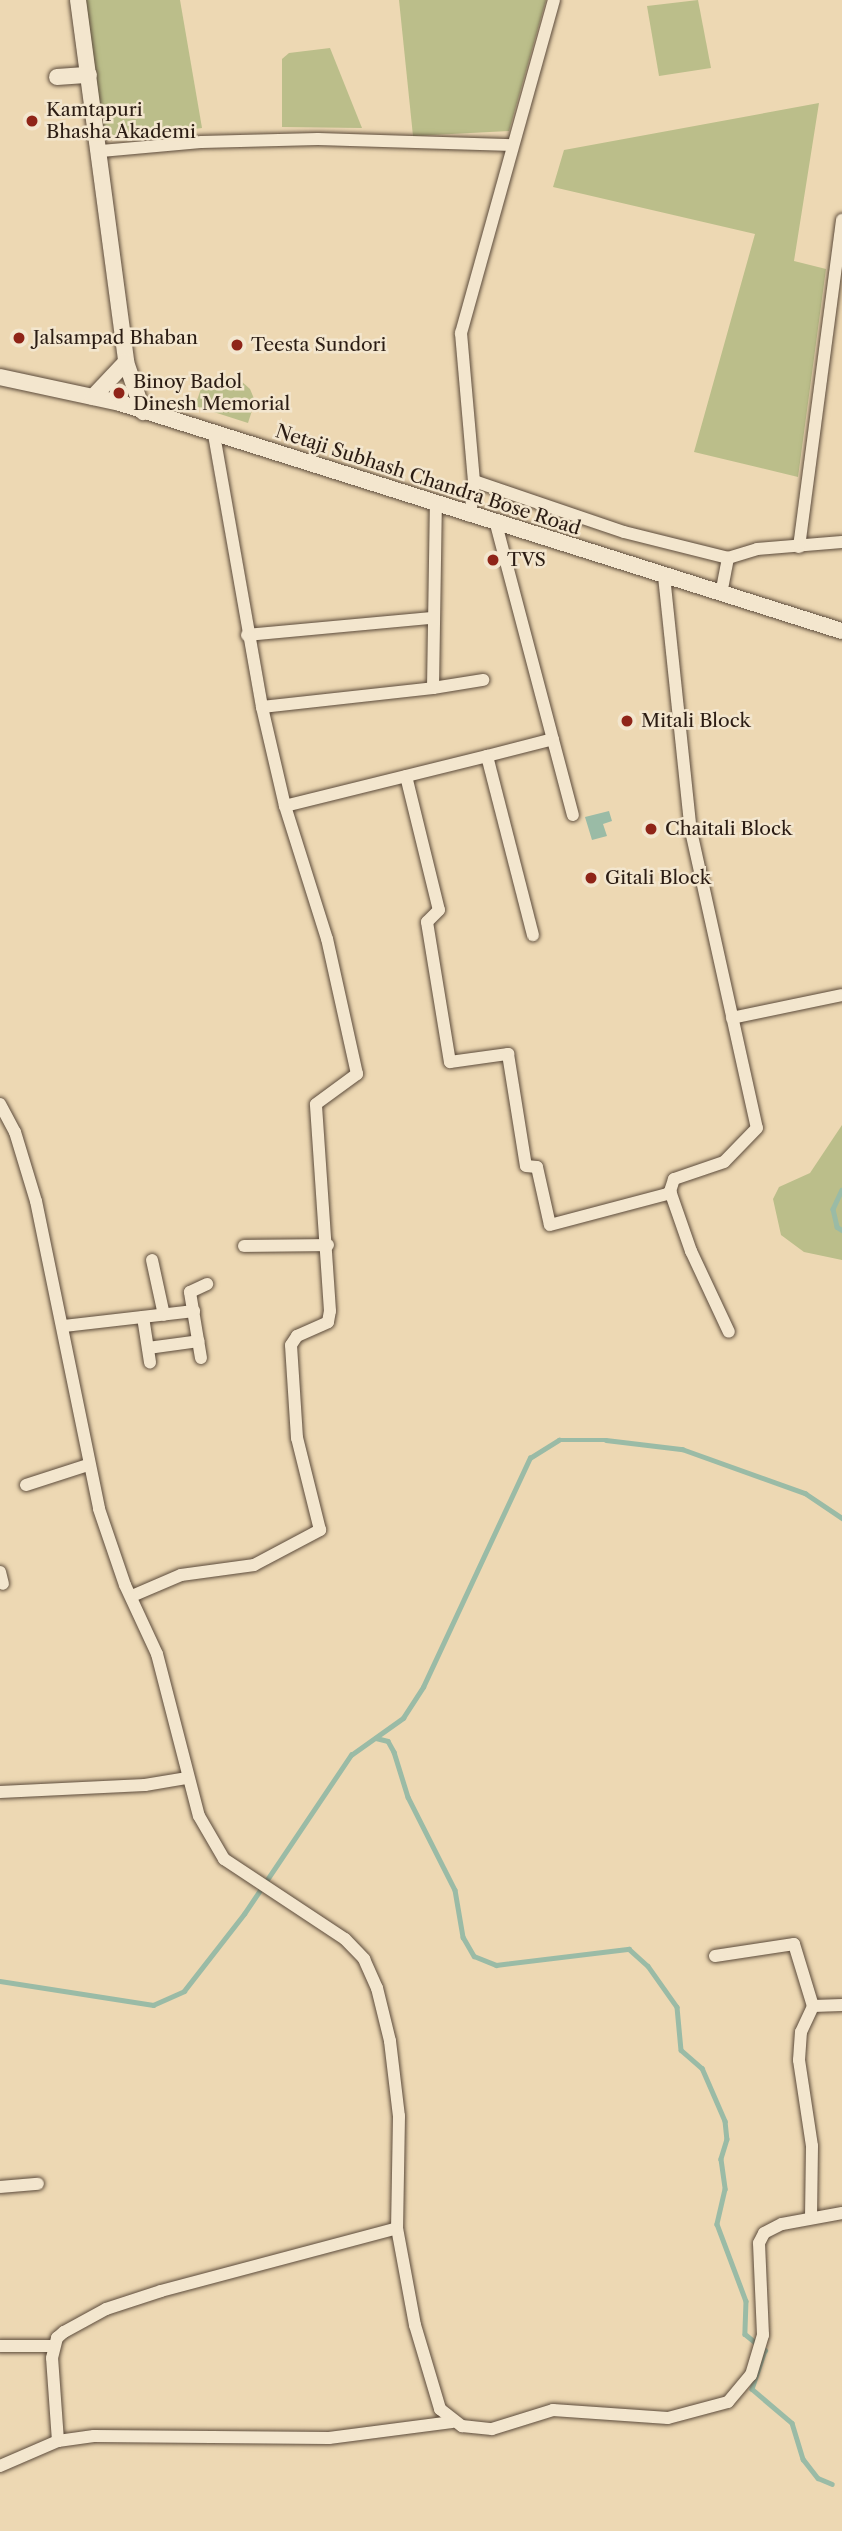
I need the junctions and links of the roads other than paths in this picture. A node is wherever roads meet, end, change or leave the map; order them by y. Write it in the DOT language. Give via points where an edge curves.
graph roads {
  1 [pos="78,0"];
  2 [pos="554,0"];
  3 [pos="89,75"];
  4 [pos="57,77"];
  5 [pos="513,145"];
  6 [pos="101,150"];
  7 [pos="841,228"];
  8 [pos="126,362"];
  9 [pos="0,377"];
  10 [pos="93,397"];
  11 [pos="143,412"];
  12 [pos="214,434"];
  13 [pos="474,481"];
  14 [pos="436,506"];
  15 [pos="470,516"];
  16 [pos="496,524"];
  17 [pos="842,542"];
  18 [pos="799,547"];
  19 [pos="728,558"];
  20 [pos="664,576"];
  21 [pos="721,594"];
  22 [pos="431,618"];
  23 [pos="842,631"];
  24 [pos="247,635"];
  25 [pos="483,680"];
  26 [pos="433,688"];
  27 [pos="262,707"];
  28 [pos="552,739"];
  29 [pos="487,756"];
  30 [pos="405,776"];
  31 [pos="285,806"];
  32 [pos="573,815"];
  33 [pos="533,935"];
  34 [pos="842,995"];
  35 [pos="732,1018"];
  36 [pos="0,1104"];
  37 [pos="671,1193"];
  38 [pos="328,1245"];
  39 [pos="244,1246"];
  40 [pos="152,1260"];
  41 [pos="206,1284"];
  42 [pos="194,1311"];
  43 [pos="164,1315"];
  44 [pos="143,1317"];
  45 [pos="64,1326"];
  46 [pos="729,1332"];
  47 [pos="199,1341"];
  48 [pos="148,1348"];
  49 [pos="201,1358"];
  50 [pos="150,1362"];
  51 [pos="88,1465"];
  52 [pos="26,1485"];
  53 [pos="132,1596"];
  54 [pos="187,1778"];
  55 [pos="0,1792"];
  56 [pos="715,1956"];
  57 [pos="813,2006"];
  58 [pos="842,2006"];
  59 [pos="38,2184"];
  60 [pos="0,2187"];
  61 [pos="842,2213"];
  62 [pos="811,2218"];
  63 [pos="397,2228"];
  64 [pos="0,2346"];
  65 [pos="54,2346"];
  66 [pos="452,2422"];
  67 [pos="58,2441"];
  68 [pos="0,2466"];
  1 -- 3 [label="street"];
  2 -- 5 [label="street"];
  3 -- 4 [label="street"];
  3 -- 6 [label="street"];
  5 -- 6 [label="street" via="318,139"];
  5 -- 13 [label="street" via="461,333"];
  6 -- 8 [label="street"];
  7 -- 18 [label="street"];
  8 -- 10 [label="street"];
  8 -- 11 [label="street"];
  9 -- 10 [label="street, Netaji Subhash Chandra Bose Road"];
  10 -- 11 [label="street, Netaji Subhash Chandra Bose Road"];
  11 -- 12 [label="street, Netaji Subhash Chandra Bose Road"];
  12 -- 14 [label="street, Netaji Subhash Chandra Bose Road"];
  12 -- 24 [label="street"];
  13 -- 15 [label="street"];
  13 -- 19 [label="street" via="624,532"];
  14 -- 15 [label="street, Netaji Subhash Chandra Bose Road"];
  14 -- 22 [label="street"];
  15 -- 16 [label="street, Netaji Subhash Chandra Bose Road"];
  16 -- 20 [label="street, Netaji Subhash Chandra Bose Road"];
  16 -- 28 [label="street"];
  17 -- 18 [label="street"];
  18 -- 19 [label="street" via="757,549"];
  19 -- 21 [label="street"];
  20 -- 21 [label="street, Netaji Subhash Chandra Bose Road"];
  20 -- 35 [label="street" via="691,831"];
  21 -- 23 [label="street, Netaji Subhash Chandra Bose Road"];
  22 -- 24 [label="street"];
  22 -- 26 [label="street"];
  24 -- 27 [label="street"];
  25 -- 26 [label="street"];
  26 -- 27 [label="street"];
  27 -- 31 [label="street"];
  28 -- 29 [label="street"];
  28 -- 32 [label="street"];
  29 -- 30 [label="street"];
  29 -- 33 [label="street"];
  30 -- 31 [label="street"];
  30 -- 37 [label="street" via="439,910 427,922 450,1062 508,1054 526,1166 537,1167 550,1225"];
  31 -- 38 [label="street" via="327,939 357,1074 336,1094 316,1104"];
  34 -- 35 [label="street"];
  35 -- 37 [label="street" via="755,1134 739,1142 724,1162 674,1178"];
  36 -- 45 [label="street" via="15,1132 36,1201"];
  37 -- 46 [label="street" via="691,1251"];
  38 -- 39 [label="street"];
  38 -- 53 [label="street" via="328,1322 297,1336 290,1357 297,1438 320,1530 254,1565 181,1575"];
  40 -- 43 [label="street"];
  41 -- 42 [label="street" via="190,1292"];
  42 -- 43 [label="street"];
  42 -- 47 [label="street"];
  43 -- 44 [label="street"];
  44 -- 45 [label="street"];
  44 -- 48 [label="street"];
  45 -- 51 [label="street"];
  47 -- 48 [label="street"];
  47 -- 49 [label="street"];
  48 -- 50 [label="street"];
  51 -- 52 [label="street"];
  51 -- 53 [label="street" via="112,1550"];
  53 -- 54 [label="street" via="157,1654"];
  54 -- 55 [label="street" via="145,1785"];
  54 -- 63 [label="street" via="210,1838 229,1864 345,1939 373,1976 387,2025 399,2116"];
  56 -- 57 [label="street" via="794,1944"];
  57 -- 58 [label="street"];
  57 -- 62 [label="street" via="801,2032 799,2060 812,2146"];
  59 -- 60 [label="street"];
  61 -- 62 [label="street"];
  62 -- 66 [label="street" via="771,2227 759,2243 763,2335 758,2357 735,2396 701,2412 668,2418 563,2409 492,2429"];
  63 -- 65 [label="street" via="106,2309 64,2332"];
  63 -- 66 [label="street" via="426,2369 440,2409"];
  64 -- 65 [label="street"];
  65 -- 67 [label="street"];
  66 -- 67 [label="street" via="329,2438 103,2436"];
  67 -- 68 [label="street"];
}
